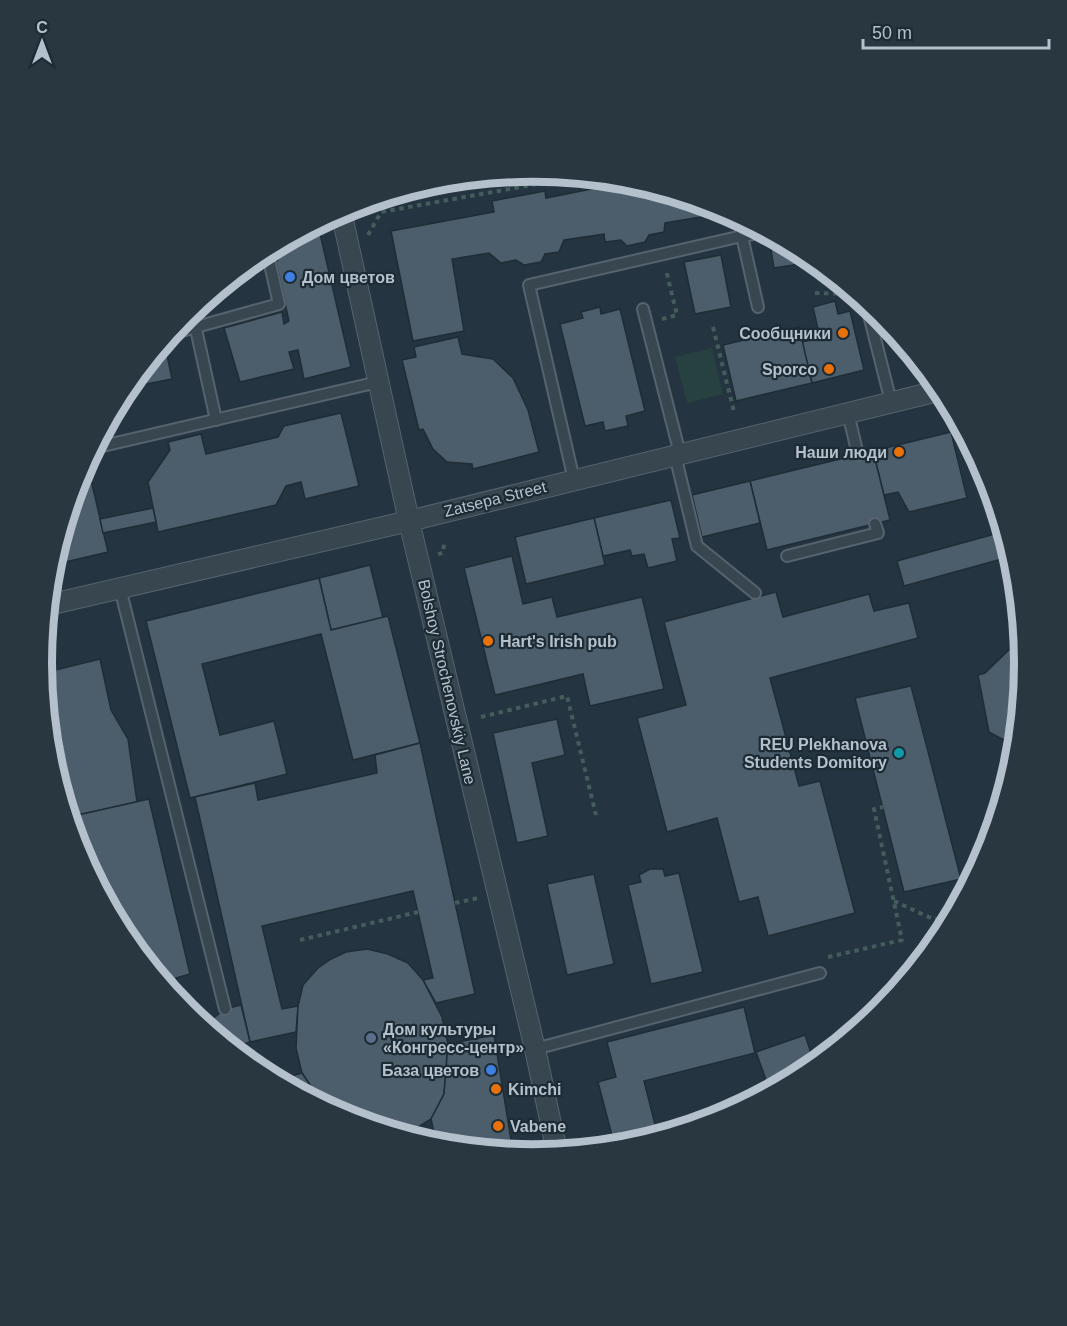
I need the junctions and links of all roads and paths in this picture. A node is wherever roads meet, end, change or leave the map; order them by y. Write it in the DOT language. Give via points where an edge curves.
graph roads {
  1 [pos="547,182"];
  2 [pos="343,222"];
  3 [pos="741,230"];
  4 [pos="751,234"];
  5 [pos="363,236"];
  6 [pos="742,236"];
  7 [pos="662,255"];
  8 [pos="269,261"];
  9 [pos="815,293"];
  10 [pos="842,294"];
  11 [pos="758,307"];
  12 [pos="643,309"];
  13 [pos="870,319"];
  14 [pos="194,322"];
  15 [pos="647,322"];
  16 [pos="713,327"];
  17 [pos="195,329"];
  18 [pos="186,331"];
  19 [pos="378,382"];
  20 [pos="931,393"];
  21 [pos="891,402"];
  22 [pos="734,412"];
  23 [pos="848,413"];
  24 [pos="216,420"];
  25 [pos="107,440"];
  26 [pos="677,455"];
  27 [pos="858,455"];
  28 [pos="574,480"];
  29 [pos="409,521"];
  30 [pos="875,524"];
  31 [pos="444,544"];
  32 [pos="436,555"];
  33 [pos="787,556"];
  34 [pos="120,588"];
  35 [pos="754,593"];
  36 [pos="57,603"];
  37 [pos="481,717"];
  38 [pos="883,807"];
  39 [pos="596,815"];
  40 [pos="479,897"];
  41 [pos="894,901"];
  42 [pos="455,903"];
  43 [pos="418,912"];
  44 [pos="940,919"];
  45 [pos="300,940"];
  46 [pos="817,960"];
  47 [pos="820,973"];
  48 [pos="225,1008"];
  49 [pos="535,1049"];
  50 [pos="555,1143"];
  1 -- 5 [label="path" via="381,213 368,235"];
  2 -- 19 [label="street, Bolshoy Strochenovskiy Lane"];
  3 -- 6 [label="lane"];
  4 -- 6 [label="lane"];
  6 -- 7 [label="lane"];
  6 -- 11 [label="lane"];
  7 -- 15 [label="path" via="677,315"];
  7 -- 28 [label="lane" via="529,285"];
  8 -- 17 [label="lane" via="279,304"];
  9 -- 10 [label="path"];
  12 -- 15 [label="lane"];
  13 -- 21 [label="lane"];
  14 -- 17 [label="lane"];
  15 -- 26 [label="lane"];
  16 -- 22 [label="path"];
  17 -- 18 [label="lane"];
  17 -- 24 [label="lane"];
  19 -- 24 [label="lane"];
  19 -- 29 [label="street, Bolshoy Strochenovskiy Lane"];
  20 -- 21 [label="street, Zatsepa Street"];
  21 -- 23 [label="street, Zatsepa Street"];
  23 -- 26 [label="street, Zatsepa Street"];
  23 -- 27 [label="lane"];
  24 -- 25 [label="lane"];
  26 -- 28 [label="street, Zatsepa Street"];
  26 -- 35 [label="lane" via="697,546"];
  28 -- 29 [label="street, Zatsepa Street"];
  29 -- 34 [label="street, Zatsepa Street"];
  29 -- 49 [label="street, Bolshoy Strochenovskiy Lane"];
  30 -- 33 [label="lane" via="878,533"];
  31 -- 32 [label="path" via="442,553"];
  34 -- 36 [label="street, Zatsepa Street"];
  34 -- 48 [label="lane"];
  37 -- 39 [label="path" via="567,696"];
  38 -- 41 [label="path" via="874,810"];
  40 -- 42 [label="path"];
  41 -- 44 [label="path"];
  41 -- 46 [label="path" via="902,940"];
  43 -- 45 [label="path"];
  47 -- 49 [label="lane"];
  49 -- 50 [label="street, Bolshoy Strochenovskiy Lane"];
}
